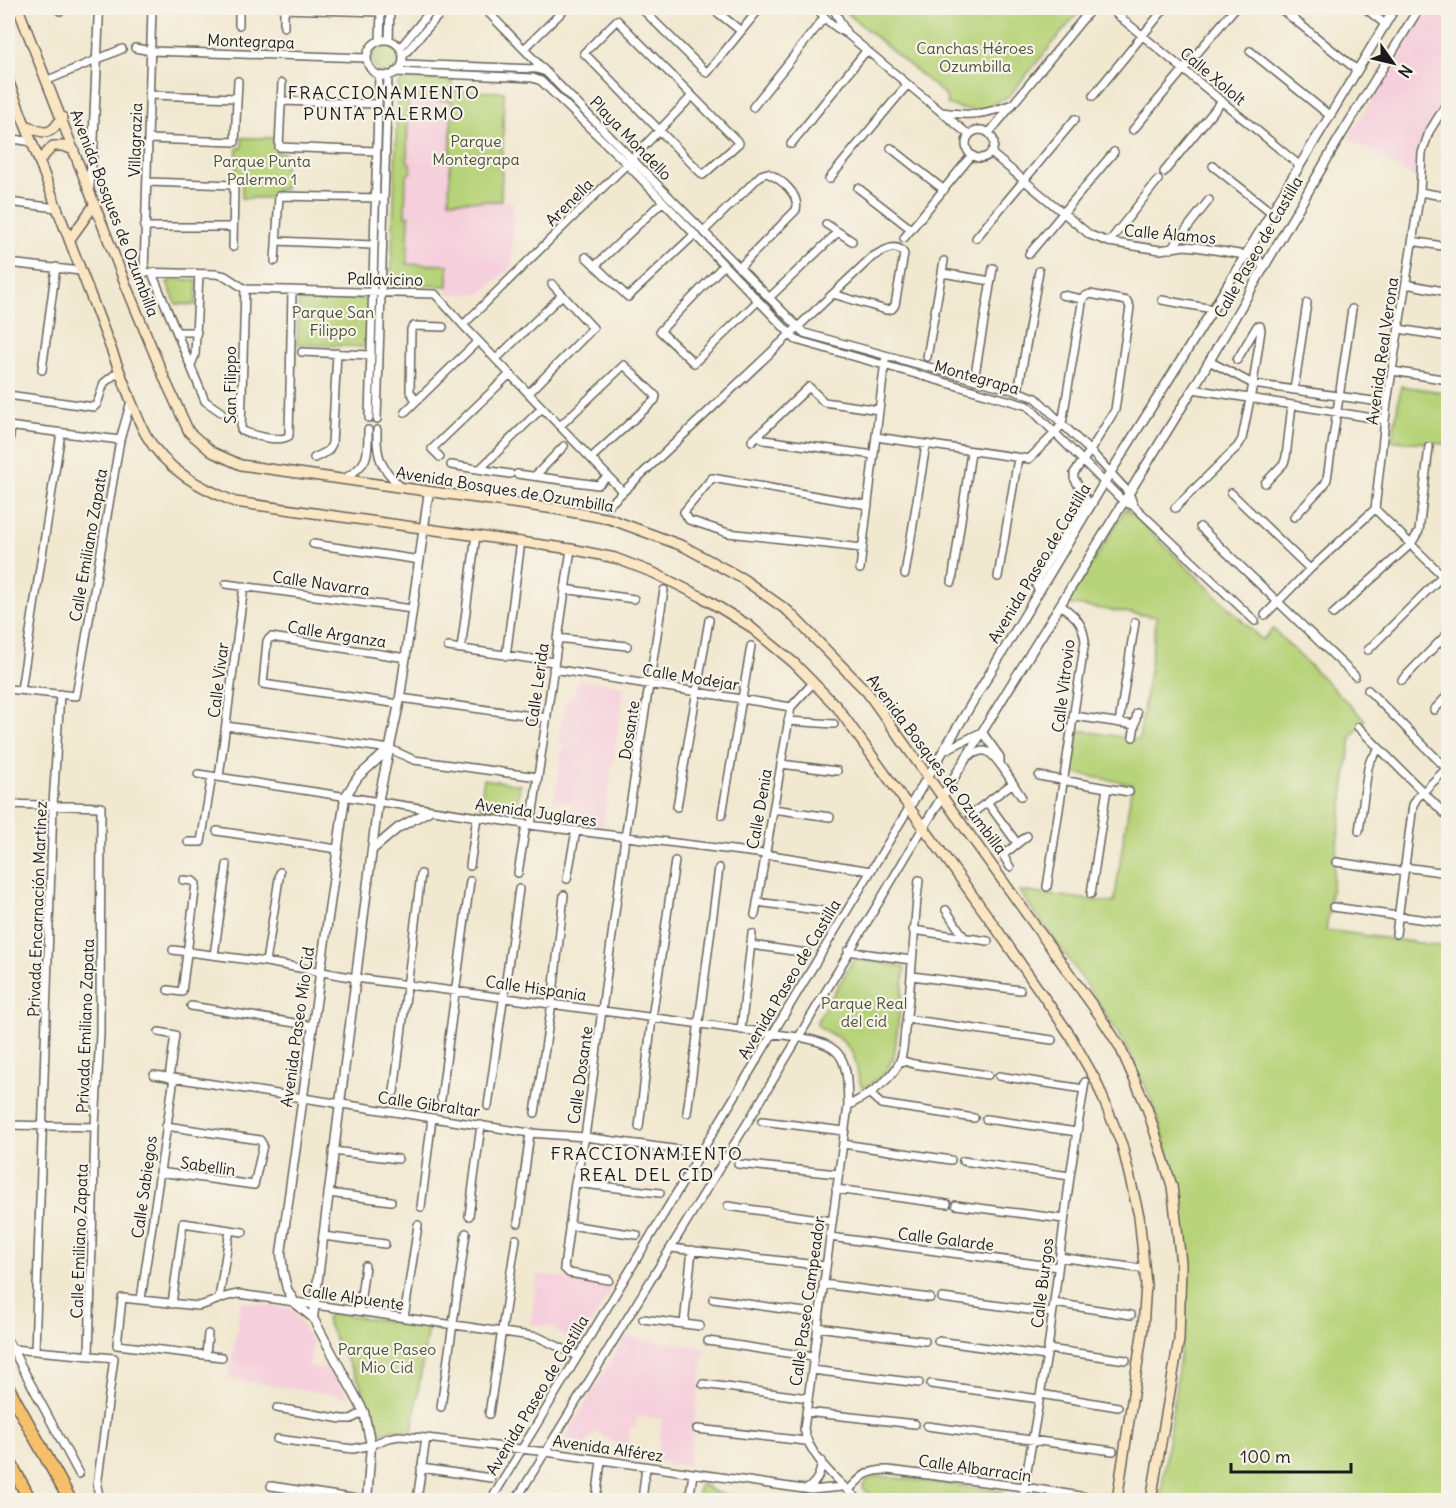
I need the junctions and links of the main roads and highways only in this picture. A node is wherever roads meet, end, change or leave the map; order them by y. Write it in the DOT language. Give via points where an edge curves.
graph roads {
  1 [pos="18,8"];
  2 [pos="8,80"];
  3 [pos="62,117"];
  4 [pos="26,125"];
  5 [pos="74,150"];
  6 [pos="39,161"];
  7 [pos="95,204"];
  8 [pos="70,239"];
  9 [pos="8,1388"];
  10 [pos="8,1460"];
  11 [pos="30,1500"];
  12 [pos="70,1500"];
  13 [pos="1117,1500"];
  14 [pos="1151,1500"];
  1 -- 3 [label="main road, Avenida Bosques de Ozumbilla"];
  2 -- 4 [label="main road"];
  3 -- 4 [label="main road" via="49,132"];
  3 -- 5 [label="main road, Avenida Bosques de Ozumbilla"];
  4 -- 6 [label="main road"];
  5 -- 6 [label="main road" via="53,146"];
  5 -- 7 [label="main road, Avenida Bosques de Ozumbilla"];
  6 -- 8 [label="main road"];
  7 -- 8 [label="main road"];
  7 -- 14 [label="main road, Avenida Bosques de Ozumbilla" via="189,432 212,452 241,465 610,519 683,546 743,579 788,611 859,683 943,795 1120,1047 1147,1107 1172,1186 1181,1263 1179,1340"];
  8 -- 13 [label="main road" via="146,436 169,466 203,489 235,502 521,541 615,558 702,597 748,625 837,706 1064,1026 1096,1081 1122,1145 1139,1216 1146,1284"];
  9 -- 12 [label="highway"];
  10 -- 11 [label="highway"];
}
